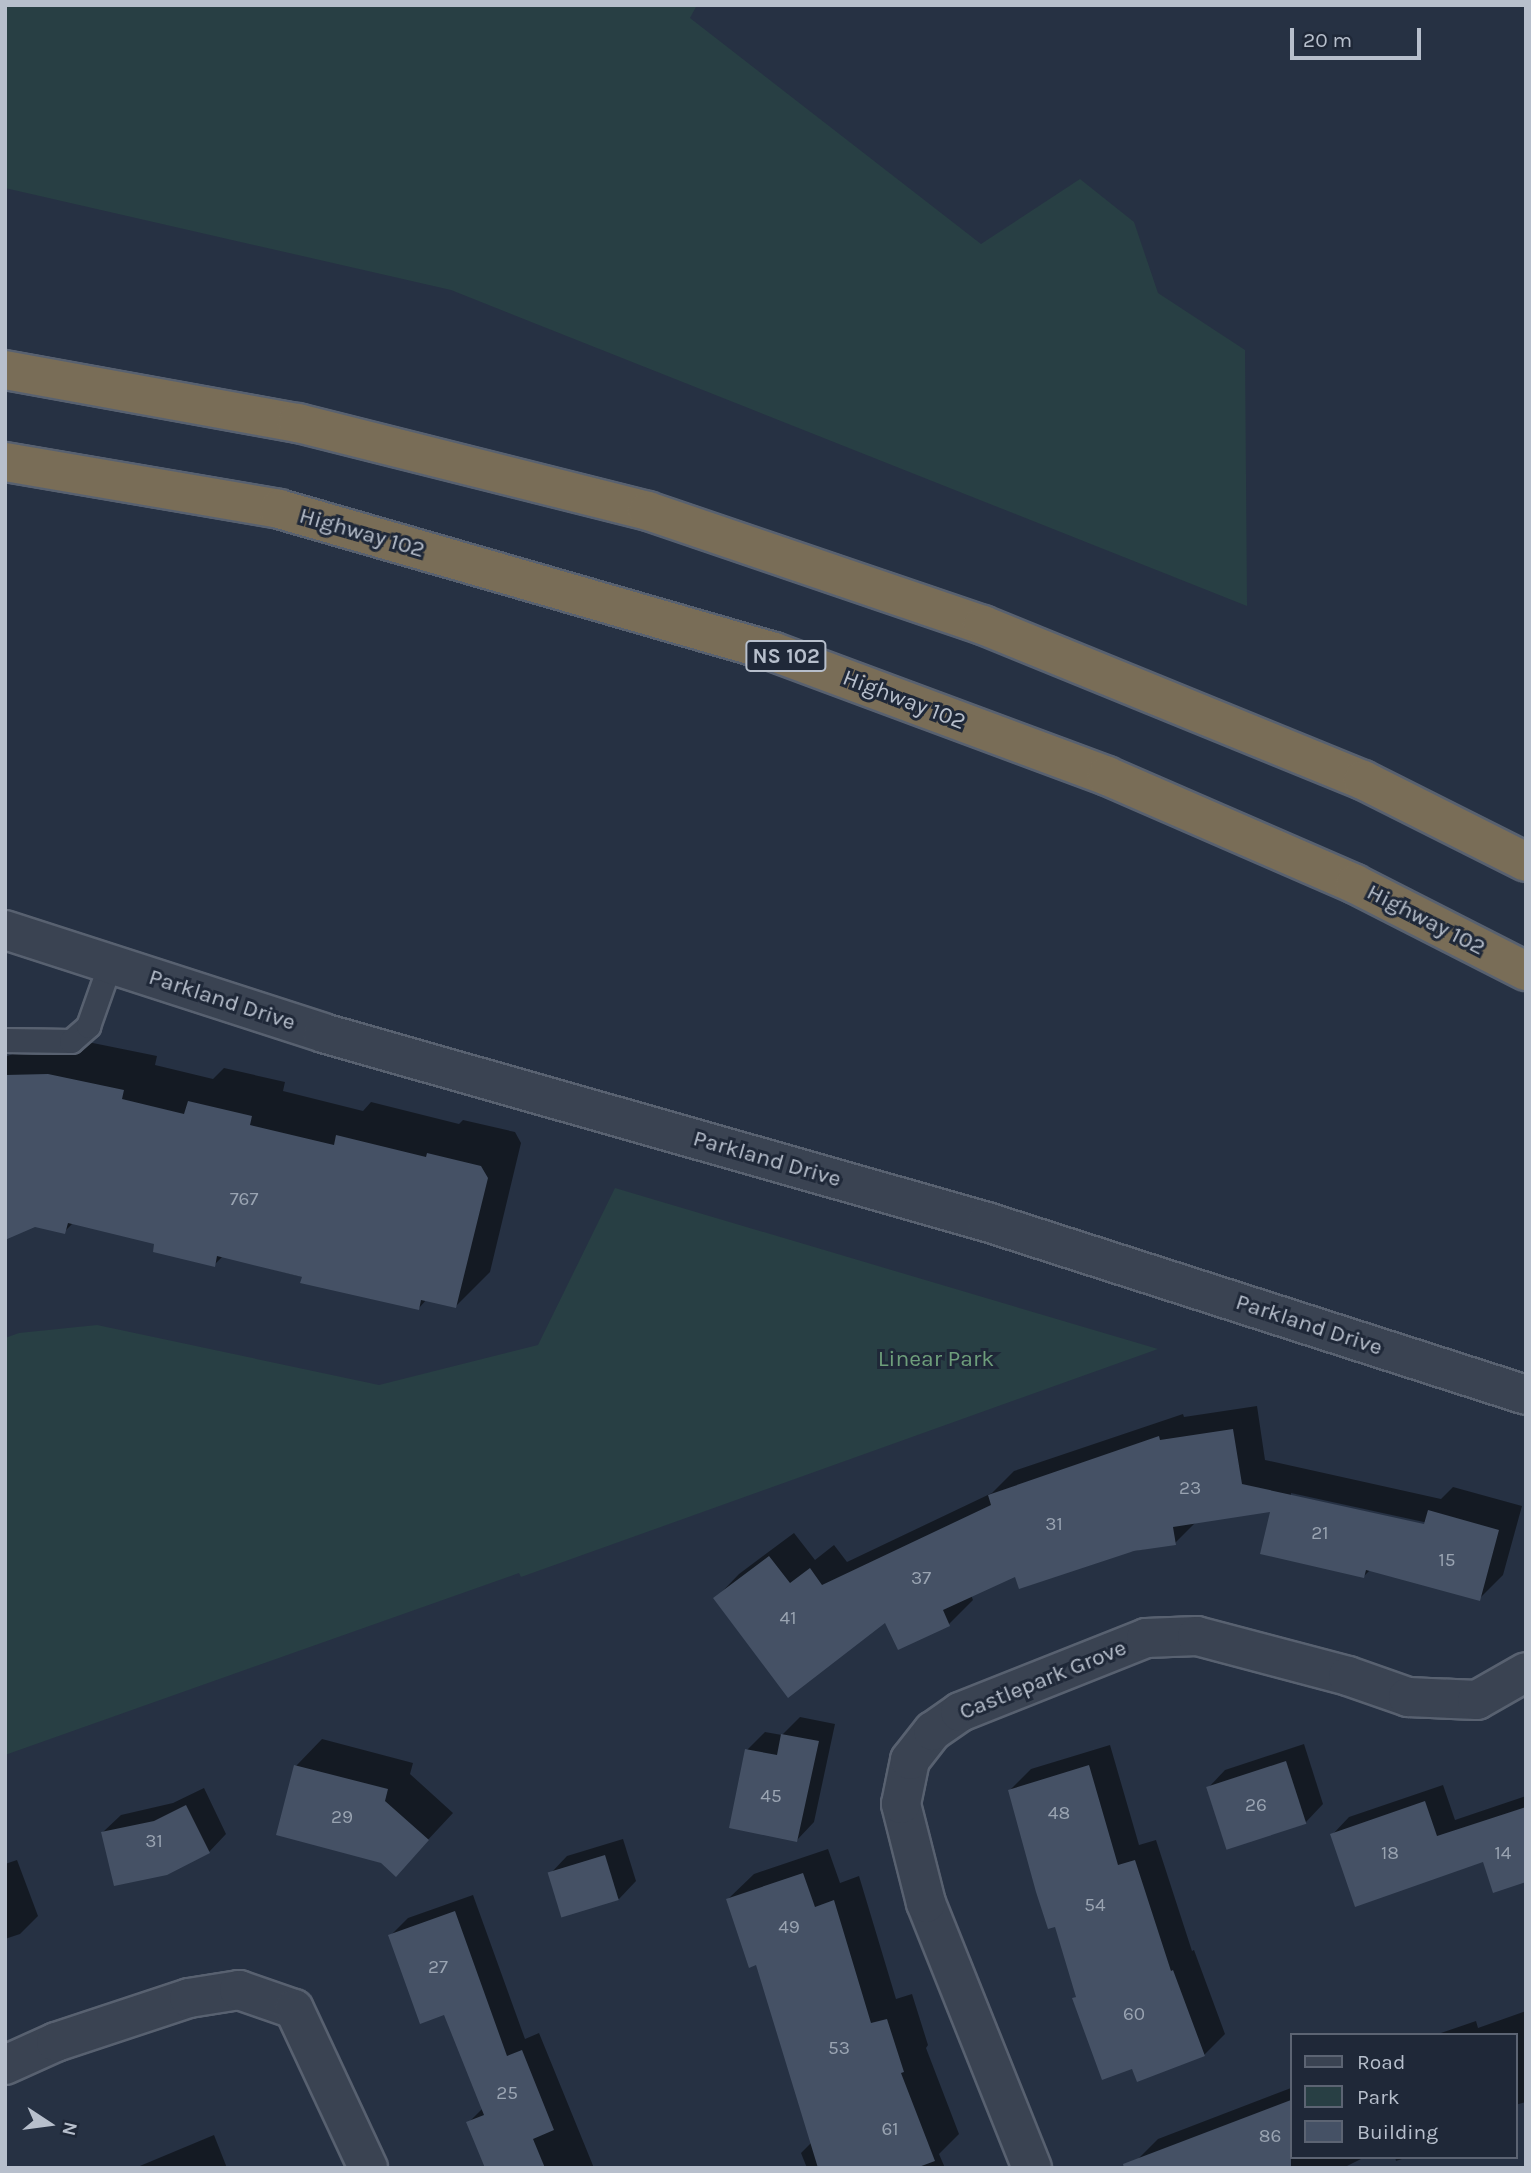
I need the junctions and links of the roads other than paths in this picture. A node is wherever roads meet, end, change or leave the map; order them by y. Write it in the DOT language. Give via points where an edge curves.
graph roads {
  1 [pos="5,370"];
  2 [pos="5,462"];
  3 [pos="1526,862"];
  4 [pos="5,930"];
  5 [pos="110,964"];
  6 [pos="1526,971"];
  7 [pos="5,1040"];
  8 [pos="1526,1395"];
  9 [pos="1526,1672"];
  10 [pos="5,2065"];
  11 [pos="368,2168"];
  12 [pos="1032,2168"];
  1 -- 3 [label="highway" via="298,424 648,511 983,625 1363,780"];
  2 -- 6 [label="highway, Highway 102 / NS 102" via="279,509 774,652 1119,782 1355,884"];
  4 -- 5 [label="street, Parkland Drive"];
  5 -- 7 [label="lane" via="88,1026 71,1041"];
  5 -- 8 [label="street, Parkland Drive" via="323,1033 987,1222"];
  9 -- 12 [label="street, Castlepark Grove" via="1477,1700 1408,1697 1348,1676 1197,1636 1146,1638 960,1712 933,1731 910,1760 901,1804 926,1903"];
  10 -- 11 [label="street" via="56,2042 189,1998 239,1990 293,2009"];
}
